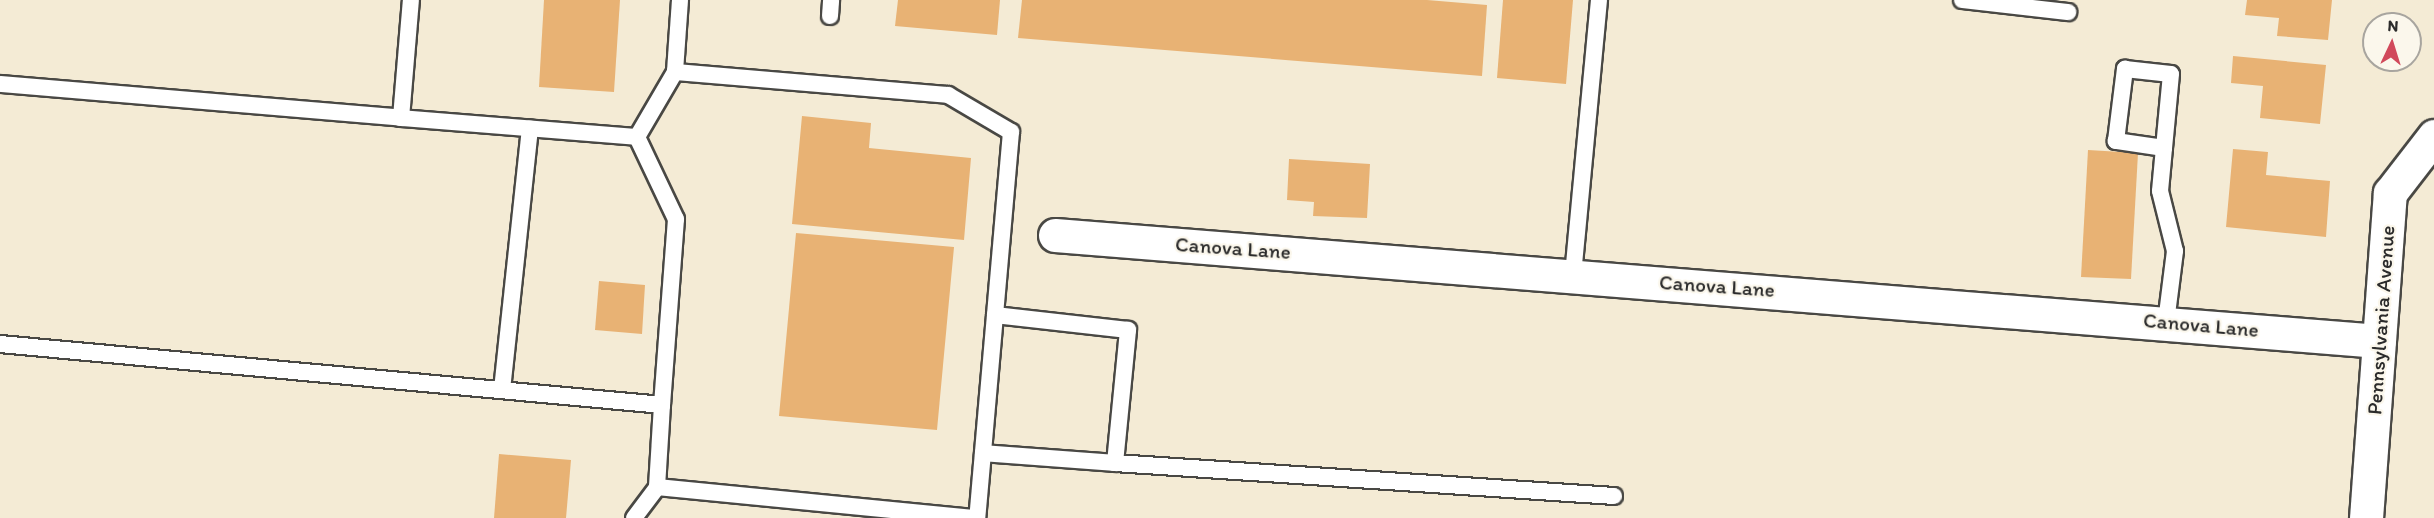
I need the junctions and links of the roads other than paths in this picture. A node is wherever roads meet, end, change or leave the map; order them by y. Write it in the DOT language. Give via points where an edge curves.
graph roads {
  1 [pos="411,0"];
  2 [pos="680,0"];
  3 [pos="1599,0"];
  4 [pos="1962,0"];
  5 [pos="2068,12"];
  6 [pos="675,72"];
  7 [pos="0,84"];
  8 [pos="401,118"];
  9 [pos="530,128"];
  10 [pos="2434,131"];
  11 [pos="637,136"];
  12 [pos="2434,137"];
  13 [pos="2164,148"];
  14 [pos="1055,235"];
  15 [pos="1573,275"];
  16 [pos="995,315"];
  17 [pos="2166,322"];
  18 [pos="2379,341"];
  19 [pos="0,344"];
  20 [pos="502,390"];
  21 [pos="662,405"];
  22 [pos="983,453"];
  23 [pos="1115,463"];
  24 [pos="657,487"];
  25 [pos="1614,496"];
  26 [pos="634,518"];
  27 [pos="975,518"];
  28 [pos="2366,518"];
  1 -- 8 [label="lane"];
  2 -- 6 [label="lane"];
  3 -- 15 [label="lane"];
  4 -- 5 [label="lane"];
  6 -- 11 [label="lane"];
  6 -- 16 [label="lane" via="948,95 1011,132"];
  7 -- 8 [label="lane"];
  8 -- 9 [label="lane"];
  9 -- 11 [label="lane"];
  9 -- 20 [label="lane"];
  10 -- 12 [label="street, Pennsylvania Avenue"];
  11 -- 21 [label="lane" via="676,219"];
  12 -- 18 [label="street, Pennsylvania Avenue" via="2390,193"];
  13 -- 13 [label="lane" via="2116,141 2125,69 2171,74"];
  13 -- 17 [label="lane" via="2160,191 2175,251"];
  14 -- 15 [label="street, Canova Lane"];
  15 -- 17 [label="street, Canova Lane"];
  16 -- 22 [label="lane"];
  16 -- 23 [label="lane" via="1128,330"];
  17 -- 18 [label="street, Canova Lane"];
  18 -- 28 [label="street, Pennsylvania Avenue"];
  19 -- 20 [label="lane"];
  20 -- 21 [label="lane"];
  21 -- 24 [label="lane"];
  22 -- 23 [label="lane"];
  22 -- 27 [label="lane"];
  23 -- 25 [label="lane"];
  24 -- 26 [label="lane"];
  24 -- 27 [label="lane"];
}
